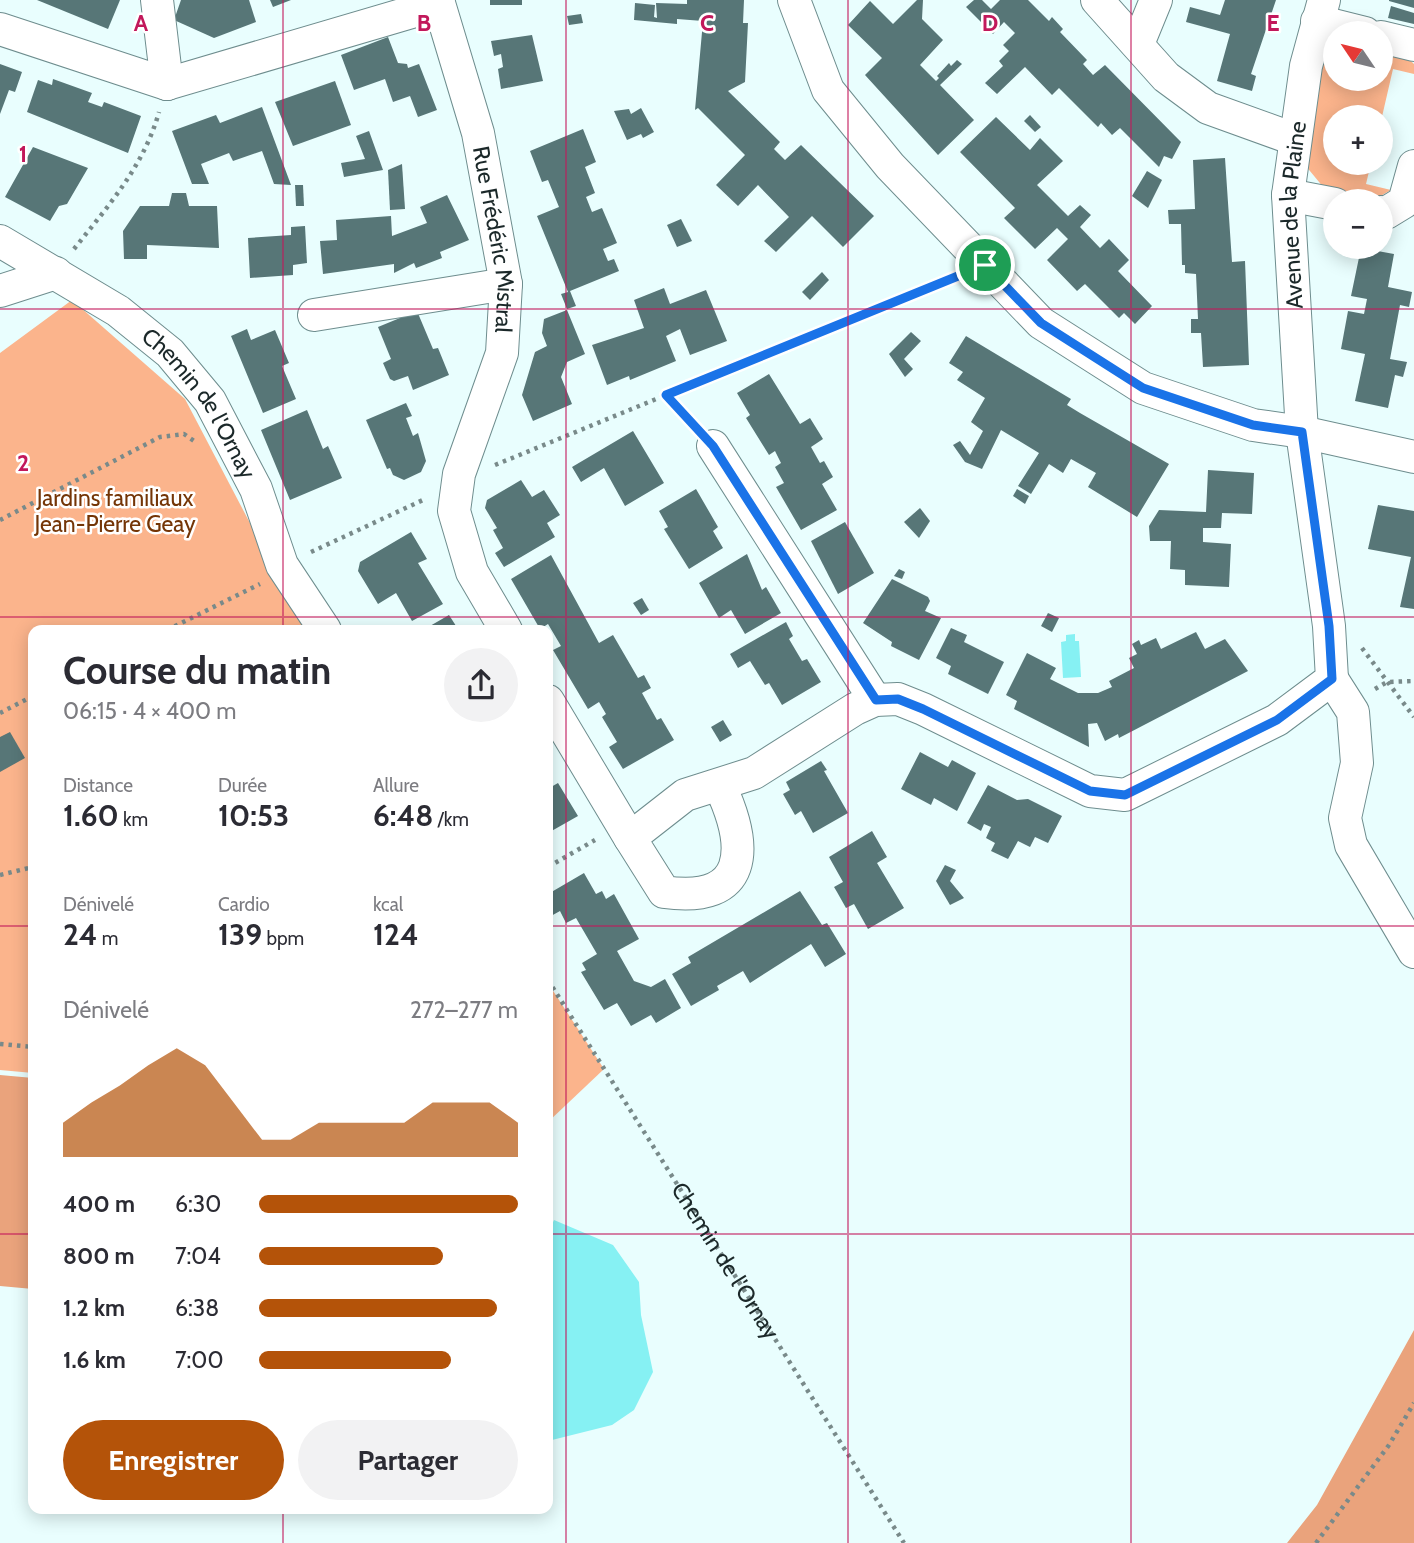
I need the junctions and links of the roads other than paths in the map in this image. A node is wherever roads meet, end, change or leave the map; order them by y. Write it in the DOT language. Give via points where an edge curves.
graph roads {
  1 [pos="157,0"];
  2 [pos="794,0"];
  3 [pos="1097,0"];
  4 [pos="1156,0"];
  5 [pos="439,2"];
  6 [pos="1320,10"];
  7 [pos="1342,21"];
  8 [pos="0,29"];
  9 [pos="1393,40"];
  10 [pos="1138,44"];
  11 [pos="1414,45"];
  12 [pos="167,84"];
  13 [pos="1294,139"];
  14 [pos="1414,166"];
  15 [pos="1288,195"];
  16 [pos="1323,202"];
  17 [pos="1393,209"];
  18 [pos="0,241"];
  19 [pos="56,273"];
  20 [pos="506,284"];
  21 [pos="0,290"];
  22 [pos="314,315"];
  23 [pos="1302,432"];
  24 [pos="713,446"];
  25 [pos="1414,457"];
  26 [pos="323,625"];
  27 [pos="503,625"];
  28 [pos="1332,679"];
  29 [pos="876,700"];
  30 [pos="553,709"];
  31 [pos="720,786"];
  32 [pos="630,838"];
  33 [pos="1414,952"];
  1 -- 12 [label="street"];
  2 -- 23 [label="street" via="828,90 890,166 1041,323 1143,388 1253,425"];
  3 -- 10 [label="street"];
  4 -- 10 [label="street"];
  5 -- 12 [label="street"];
  5 -- 20 [label="street, Rue Frédéric Mistral" via="478,133"];
  6 -- 7 [label="street"];
  6 -- 13 [label="street, Avenue de la Plaine"];
  8 -- 12 [label="street"];
  9 -- 11 [label="street"];
  10 -- 13 [label="street" via="1166,77 1208,108"];
  13 -- 15 [label="street, Avenue de la Plaine"];
  14 -- 17 [label="street" via="1404,202"];
  15 -- 16 [label="street"];
  15 -- 23 [label="street, Avenue de la Plaine"];
  18 -- 19 [label="street, Chemin de l'Ornay"];
  19 -- 21 [label="street"];
  19 -- 26 [label="street, Chemin de l'Ornay" via="118,311 170,353 210,401 256,489 282,565"];
  20 -- 22 [label="street"];
  20 -- 27 [label="street, Rue Frédéric Mistral" via="502,354 459,474 454,511 472,572"];
  23 -- 25 [label="street"];
  23 -- 28 [label="street, Avenue de la Plaine"];
  24 -- 29 [label="street"];
  28 -- 29 [label="street" via="1277,720 1125,795 1090,791 898,699"];
  28 -- 33 [label="street" via="1351,709 1357,763 1345,818 1351,845"];
  29 -- 31 [label="street" via="829,723 754,773"];
  30 -- 32 [label="street"];
  31 -- 32 [label="street" via="685,795"];
  31 -- 32 [label="street" via="738,844 736,866 721,887 693,896 664,892"];
}
